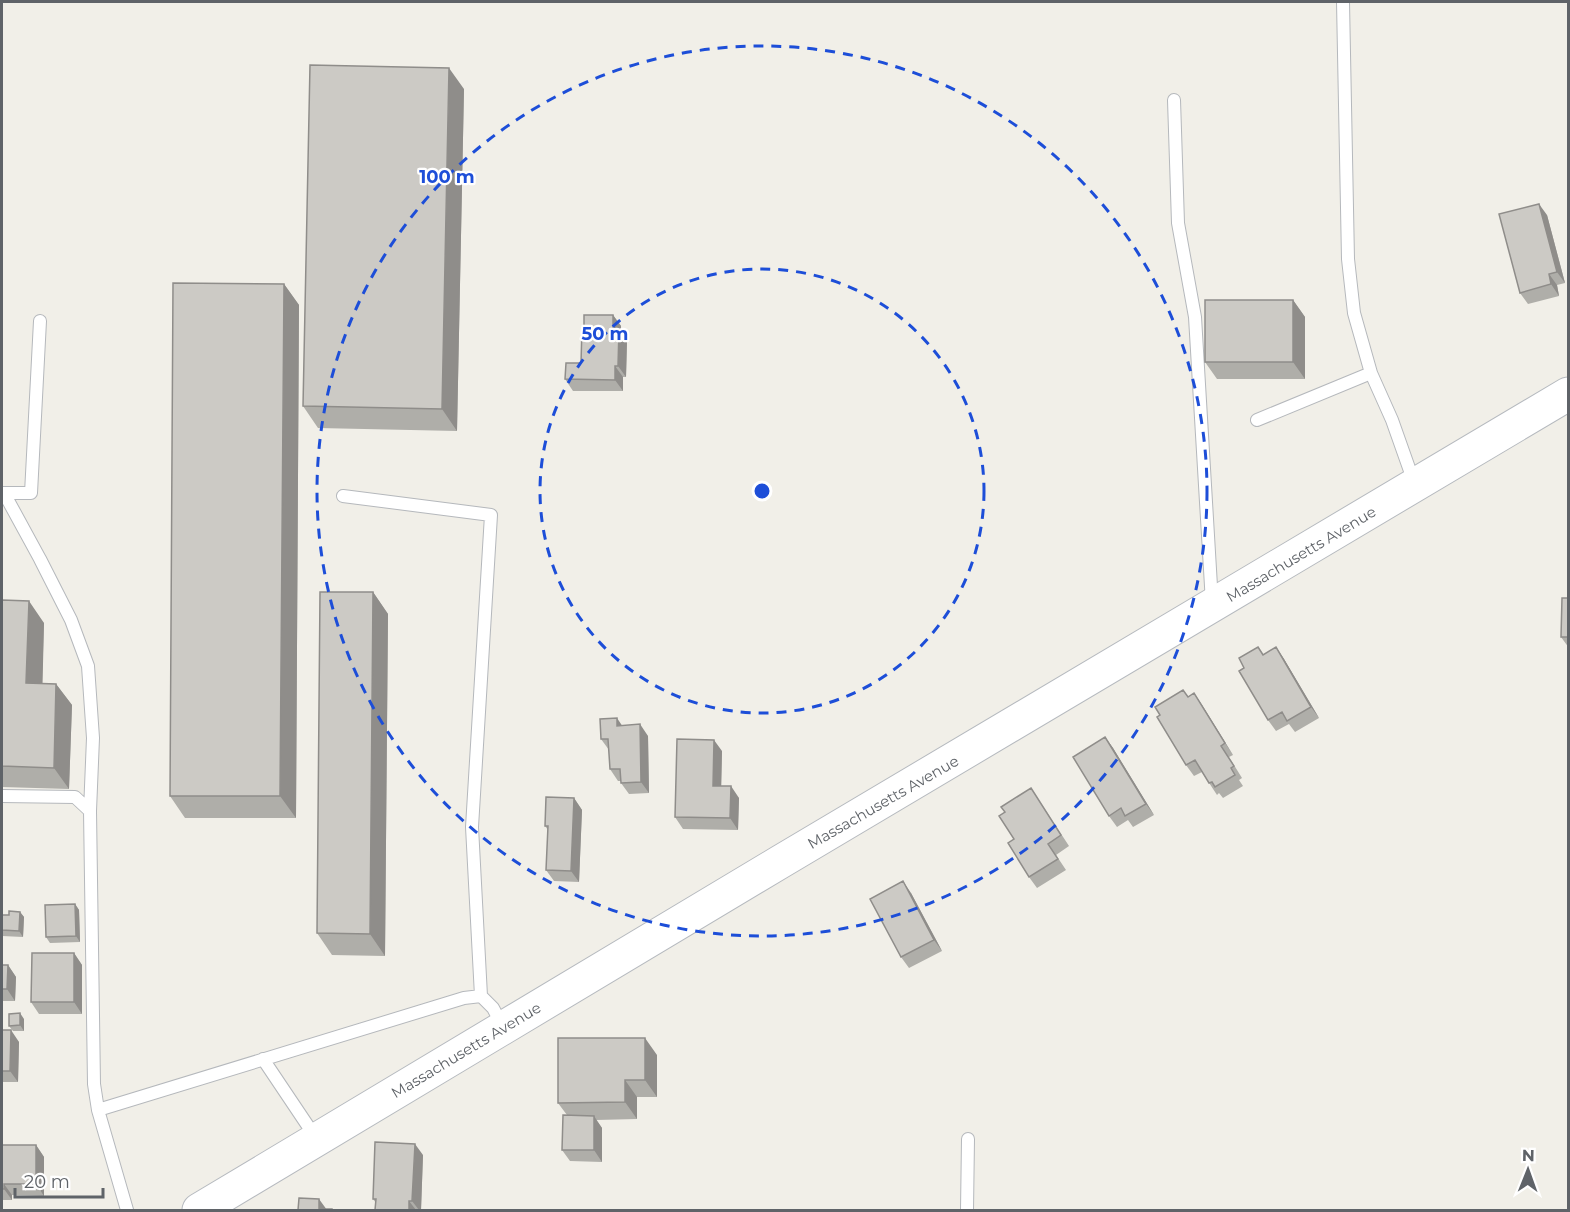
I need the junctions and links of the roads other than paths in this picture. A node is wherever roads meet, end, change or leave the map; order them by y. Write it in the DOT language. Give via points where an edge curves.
graph roads {
  1 [pos="1343,2"];
  2 [pos="1173,100"];
  3 [pos="40,321"];
  4 [pos="1371,373"];
  5 [pos="1569,394"];
  6 [pos="1257,420"];
  7 [pos="1416,486"];
  8 [pos="3,493"];
  9 [pos="343,496"];
  10 [pos="1212,607"];
  11 [pos="2,796"];
  12 [pos="90,811"];
  13 [pos="481,996"];
  14 [pos="503,1028"];
  15 [pos="263,1059"];
  16 [pos="98,1110"];
  17 [pos="968,1139"];
  18 [pos="317,1140"];
  19 [pos="127,1210"];
  20 [pos="199,1210"];
  21 [pos="967,1210"];
  1 -- 4 [label="lane" via="1348,259 1354,313"];
  2 -- 10 [label="lane" via="1178,223 1195,318"];
  3 -- 8 [label="lane" via="31,493"];
  4 -- 6 [label="lane"];
  4 -- 7 [label="lane"];
  5 -- 7 [label="main road, Massachusetts Avenue"];
  7 -- 10 [label="main road, Massachusetts Avenue"];
  8 -- 12 [label="lane" via="71,620 88,666 93,738"];
  9 -- 13 [label="lane" via="490,515 472,828"];
  10 -- 14 [label="main road, Massachusetts Avenue"];
  11 -- 12 [label="lane" via="75,797"];
  12 -- 16 [label="lane" via="94,1084"];
  13 -- 14 [label="lane" via="493,1008"];
  13 -- 15 [label="lane"];
  14 -- 18 [label="main road, Massachusetts Avenue"];
  15 -- 16 [label="lane"];
  15 -- 18 [label="lane"];
  16 -- 19 [label="lane"];
  17 -- 21 [label="lane"];
  18 -- 20 [label="main road, Massachusetts Avenue"];
}
